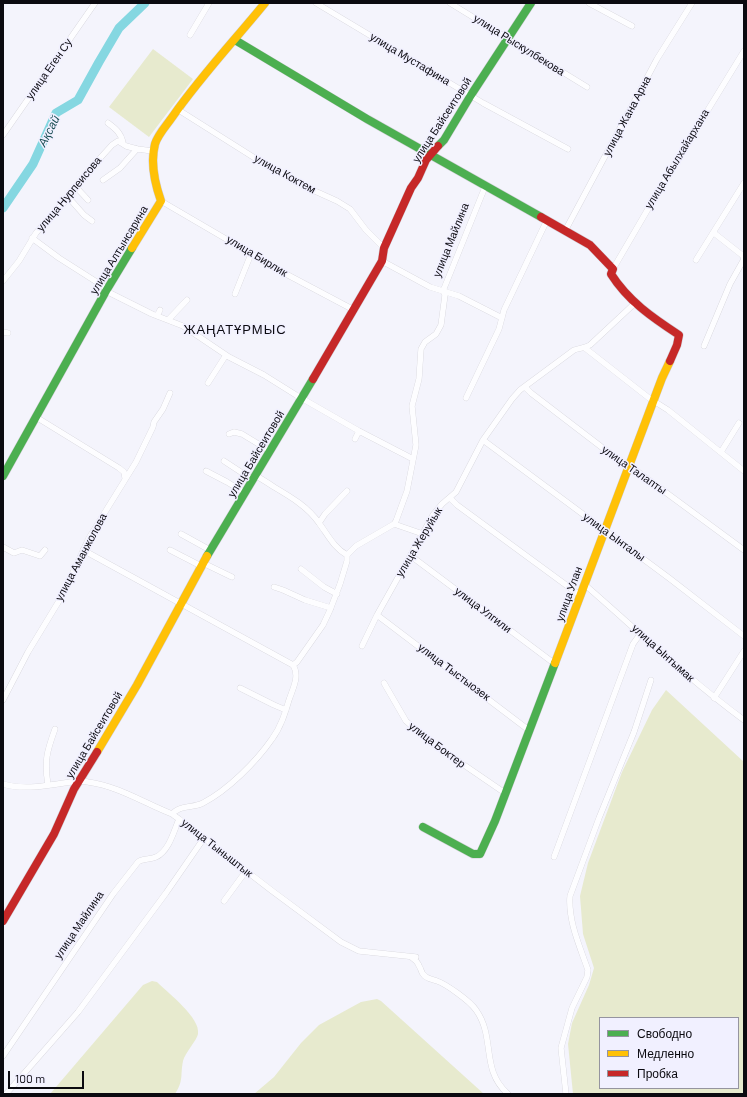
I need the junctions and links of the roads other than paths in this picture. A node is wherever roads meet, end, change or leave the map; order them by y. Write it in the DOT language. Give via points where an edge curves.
graph roads {
  1 [pos="95,3"];
  2 [pos="209,3"];
  3 [pos="265,3"];
  4 [pos="316,3"];
  5 [pos="450,3"];
  6 [pos="531,3"];
  7 [pos="589,3"];
  8 [pos="692,3"];
  9 [pos="632,26"];
  10 [pos="190,35"];
  11 [pos="508,38"];
  12 [pos="236,40"];
  13 [pos="744,51"];
  14 [pos="587,87"];
  15 [pos="471,95"];
  16 [pos="177,109"];
  17 [pos="108,123"];
  18 [pos="3,135"];
  19 [pos="123,143"];
  20 [pos="137,149"];
  21 [pos="568,149"];
  22 [pos="153,151"];
  23 [pos="430,155"];
  24 [pos="103,180"];
  25 [pos="744,183"];
  26 [pos="76,187"];
  27 [pos="485,187"];
  28 [pos="69,198"];
  29 [pos="88,200"];
  30 [pos="161,200"];
  31 [pos="547,220"];
  32 [pos="92,221"];
  33 [pos="565,231"];
  34 [pos="714,233"];
  35 [pos="32,238"];
  36 [pos="384,248"];
  37 [pos="251,254"];
  38 [pos="743,256"];
  39 [pos="696,260"];
  40 [pos="382,261"];
  41 [pos="613,269"];
  42 [pos="3,281"];
  43 [pos="443,290"];
  44 [pos="106,291"];
  45 [pos="235,294"];
  46 [pos="186,300"];
  47 [pos="634,304"];
  48 [pos="354,310"];
  49 [pos="502,318"];
  50 [pos="168,320"];
  51 [pos="704,346"];
  52 [pos="585,348"];
  53 [pos="226,355"];
  54 [pos="208,383"];
  55 [pos="525,387"];
  56 [pos="170,393"];
  57 [pos="302,398"];
  58 [pos="466,398"];
  59 [pos="654,401"];
  60 [pos="36,417"];
  61 [pos="740,423"];
  62 [pos="359,431"];
  63 [pos="229,434"];
  64 [pos="355,439"];
  65 [pos="482,440"];
  66 [pos="270,451"];
  67 [pos="721,452"];
  68 [pos="413,459"];
  69 [pos="224,461"];
  70 [pos="630,466"];
  71 [pos="206,471"];
  72 [pos="744,471"];
  73 [pos="3,476"];
  74 [pos="125,478"];
  75 [pos="254,478"];
  76 [pos="347,491"];
  77 [pos="245,493"];
  78 [pos="450,498"];
  79 [pos="319,523"];
  80 [pos="394,524"];
  81 [pos="604,531"];
  82 [pos="181,534"];
  83 [pos="423,534"];
  84 [pos="3,547"];
  85 [pos="45,550"];
  86 [pos="83,550"];
  87 [pos="170,550"];
  88 [pos="210,550"];
  89 [pos="744,550"];
  90 [pos="347,555"];
  91 [pos="411,556"];
  92 [pos="202,564"];
  93 [pos="301,569"];
  94 [pos="232,577"];
  95 [pos="584,584"];
  96 [pos="274,587"];
  97 [pos="337,594"];
  98 [pos="581,596"];
  99 [pos="182,604"];
  100 [pos="331,608"];
  101 [pos="377,615"];
  102 [pos="643,636"];
  103 [pos="744,636"];
  104 [pos="362,646"];
  105 [pos="744,651"];
  106 [pos="554,664"];
  107 [pos="294,665"];
  108 [pos="652,680"];
  109 [pos="384,683"];
  110 [pos="240,688"];
  111 [pos="714,698"];
  112 [pos="3,700"];
  113 [pos="286,710"];
  114 [pos="744,720"];
  115 [pos="55,729"];
  116 [pos="530,731"];
  117 [pos="80,781"];
  118 [pos="3,784"];
  119 [pos="48,785"];
  120 [pos="505,794"];
  121 [pos="172,814"];
  122 [pos="179,819"];
  123 [pos="423,827"];
  124 [pos="204,838"];
  125 [pos="554,857"];
  126 [pos="246,870"];
  127 [pos="224,901"];
  128 [pos="3,921"];
  129 [pos="3,1056"];
  130 [pos="5,1092"];
  131 [pos="508,1094"];
  132 [pos="566,1094"];
  1 -- 18 [label="street, улица Еген Су"];
  2 -- 10 [label="street"];
  3 -- 12 [label="street, улица Алтынсарина"];
  4 -- 15 [label="street, улица Мустафина"];
  5 -- 11 [label="street, улица Рыскулбекова"];
  6 -- 11 [label="street, улица Байсеитовой"];
  7 -- 9 [label="street"];
  8 -- 33 [label="street, улица Жана Арна" via="657,60"];
  11 -- 14 [label="street, улица Рыскулбекова"];
  11 -- 15 [label="street, улица Байсеитовой"];
  12 -- 16 [label="street, улица Алтынсарина"];
  12 -- 23 [label="street"];
  13 -- 41 [label="street, улица Абылхайархана"];
  15 -- 21 [label="street, улица Мустафина"];
  15 -- 23 [label="street, улица Байсеитовой" via="444,140"];
  16 -- 22 [label="street, улица Алтынсарина" via="158,137"];
  16 -- 36 [label="street, улица Коктем" via="269,167 350,209"];
  17 -- 19 [label="street" via="116,129"];
  19 -- 20 [label="street"];
  19 -- 26 [label="street, улица Нурпеисова" via="112,145"];
  20 -- 22 [label="street"];
  20 -- 24 [label="street" via="120,168"];
  22 -- 30 [label="street, улица Алтынсарина" via="155,178"];
  23 -- 27 [label="street"];
  23 -- 36 [label="street, улица Байсеитовой"];
  25 -- 34 [label="street"];
  26 -- 28 [label="street, улица Нурпеисова"];
  26 -- 29 [label="street"];
  27 -- 31 [label="street"];
  27 -- 43 [label="street, улица Майлина"];
  28 -- 32 [label="street"];
  28 -- 35 [label="street, улица Нурпеисова"];
  30 -- 37 [label="street, улица Бирлик"];
  30 -- 44 [label="street, улица Алтынсарина"];
  31 -- 33 [label="street"];
  31 -- 49 [label="street"];
  33 -- 41 [label="street" via="590,244"];
  34 -- 38 [label="street"];
  34 -- 39 [label="street"];
  35 -- 42 [label="street, улица Нурпеисова" via="19,261"];
  35 -- 44 [label="street" via="103,286"];
  36 -- 40 [label="street, улица Байсеитовой"];
  37 -- 45 [label="street"];
  37 -- 48 [label="street, улица Бирлик"];
  38 -- 51 [label="street"];
  40 -- 43 [label="street" via="437,291"];
  40 -- 48 [label="street, улица Байсеитовой"];
  41 -- 47 [label="street" via="611,274 614,280"];
  43 -- 49 [label="street"];
  43 -- 68 [label="street, улица Майлина" via="445,295 441,325 421,349 419,379 412,406 416,445"];
  44 -- 50 [label="street" via="159,313"];
  44 -- 60 [label="street, улица Алтынсарина"];
  46 -- 50 [label="street"];
  47 -- 52 [label="street, улица Жеруйык"];
  47 -- 59 [label="street, улица Улан" via="679,335"];
  48 -- 57 [label="street, улица Байсеитовой"];
  49 -- 58 [label="street"];
  50 -- 53 [label="street" via="183,326"];
  52 -- 55 [label="street, улица Жеруйык" via="574,350"];
  52 -- 59 [label="street"];
  53 -- 54 [label="street"];
  53 -- 57 [label="street"];
  55 -- 65 [label="street, улица Жеруйык" via="508,404"];
  55 -- 70 [label="street, улица Талапты" via="625,465"];
  56 -- 74 [label="street, улица Аманжолова" via="136,462"];
  57 -- 62 [label="street"];
  57 -- 66 [label="street, улица Байсеитовой"];
  59 -- 67 [label="street"];
  59 -- 70 [label="street, улица Улан"];
  60 -- 73 [label="street, улица Алтынсарина"];
  60 -- 74 [label="street" via="119,468 124,472"];
  61 -- 67 [label="street"];
  62 -- 64 [label="street"];
  62 -- 68 [label="street"];
  63 -- 66 [label="street" via="242,434"];
  65 -- 78 [label="street, улица Жеруйык" via="459,487"];
  65 -- 81 [label="street, улица Ынталы"];
  66 -- 75 [label="street, улица Байсеитовой"];
  67 -- 72 [label="street"];
  68 -- 80 [label="street, улица Майлина" via="407,491"];
  69 -- 75 [label="street"];
  70 -- 81 [label="street, улица Улан"];
  70 -- 89 [label="street, улица Талапты"];
  71 -- 77 [label="street"];
  74 -- 86 [label="street, улица Аманжолова"];
  75 -- 77 [label="street, улица Байсеитовой"];
  75 -- 79 [label="street" via="263,479 290,496"];
  76 -- 79 [label="street"];
  77 -- 88 [label="street, улица Байсеитовой"];
  78 -- 83 [label="street, улица Жеруйык" via="433,515"];
  78 -- 98 [label="street"];
  79 -- 90 [label="street" via="336,547"];
  80 -- 83 [label="street"];
  80 -- 90 [label="street" via="356,546"];
  81 -- 95 [label="street, улица Улан"];
  81 -- 103 [label="street, улица Ынталы"];
  82 -- 88 [label="street"];
  83 -- 91 [label="street, улица Жеруйык"];
  84 -- 85 [label="street" via="14,553 24,550 40,556"];
  86 -- 99 [label="street"];
  86 -- 112 [label="street, улица Аманжолова" via="62,596 31,646"];
  87 -- 92 [label="street"];
  88 -- 92 [label="street, улица Байсеитовой"];
  90 -- 97 [label="street" via="346,567"];
  91 -- 101 [label="street, улица Жеруйык"];
  91 -- 106 [label="street, улица Улгили"];
  92 -- 94 [label="street"];
  92 -- 99 [label="street, улица Байсеитовой"];
  93 -- 97 [label="street"];
  95 -- 98 [label="street, улица Улан"];
  95 -- 102 [label="street, улица Ынтымак"];
  96 -- 100 [label="street"];
  97 -- 100 [label="street"];
  98 -- 106 [label="street, улица Улан"];
  99 -- 107 [label="street"];
  99 -- 117 [label="street, улица Байсеитовой"];
  100 -- 107 [label="street" via="323,625"];
  101 -- 104 [label="street, улица Жеруйык"];
  101 -- 116 [label="street, улица Тыстыозек"];
  102 -- 111 [label="street, улица Ынтымак"];
  102 -- 125 [label="street" via="638,637 633,644"];
  105 -- 111 [label="street"];
  106 -- 116 [label="street, улица Улан"];
  107 -- 113 [label="street" via="296,676"];
  108 -- 132 [label="street" via="570,896 574,929 588,970 572,1008 561,1048"];
  109 -- 120 [label="street, улица Боктер" via="406,721 429,741"];
  110 -- 113 [label="street"];
  111 -- 114 [label="street, улица Ынтымак"];
  113 -- 121 [label="street" via="273,738 233,782 202,803"];
  115 -- 119 [label="street" via="47,751"];
  116 -- 120 [label="street, улица Улан"];
  117 -- 119 [label="street, улица Тыныштык"];
  117 -- 121 [label="street, улица Тыныштык" via="121,791"];
  117 -- 128 [label="street, улица Байсеитовой" via="74,788 54,834"];
  118 -- 119 [label="street, улица Тыныштык" via="13,787"];
  120 -- 123 [label="street, улица Улан" via="480,854 474,854"];
  121 -- 122 [label="street, улица Тыныштык"];
  122 -- 124 [label="street, улица Тыныштык"];
  122 -- 129 [label="street, улица Майлина" via="168,845 162,852 157,857 141,859 118,888"];
  124 -- 126 [label="street, улица Тыныштык"];
  124 -- 130 [label="street" via="78,1012"];
  126 -- 127 [label="street"];
  126 -- 131 [label="street, улица Тыныштык" via="341,942 359,951 413,957 429,979 437,981 464,998 476,1010 485,1027 491,1069"];
}
